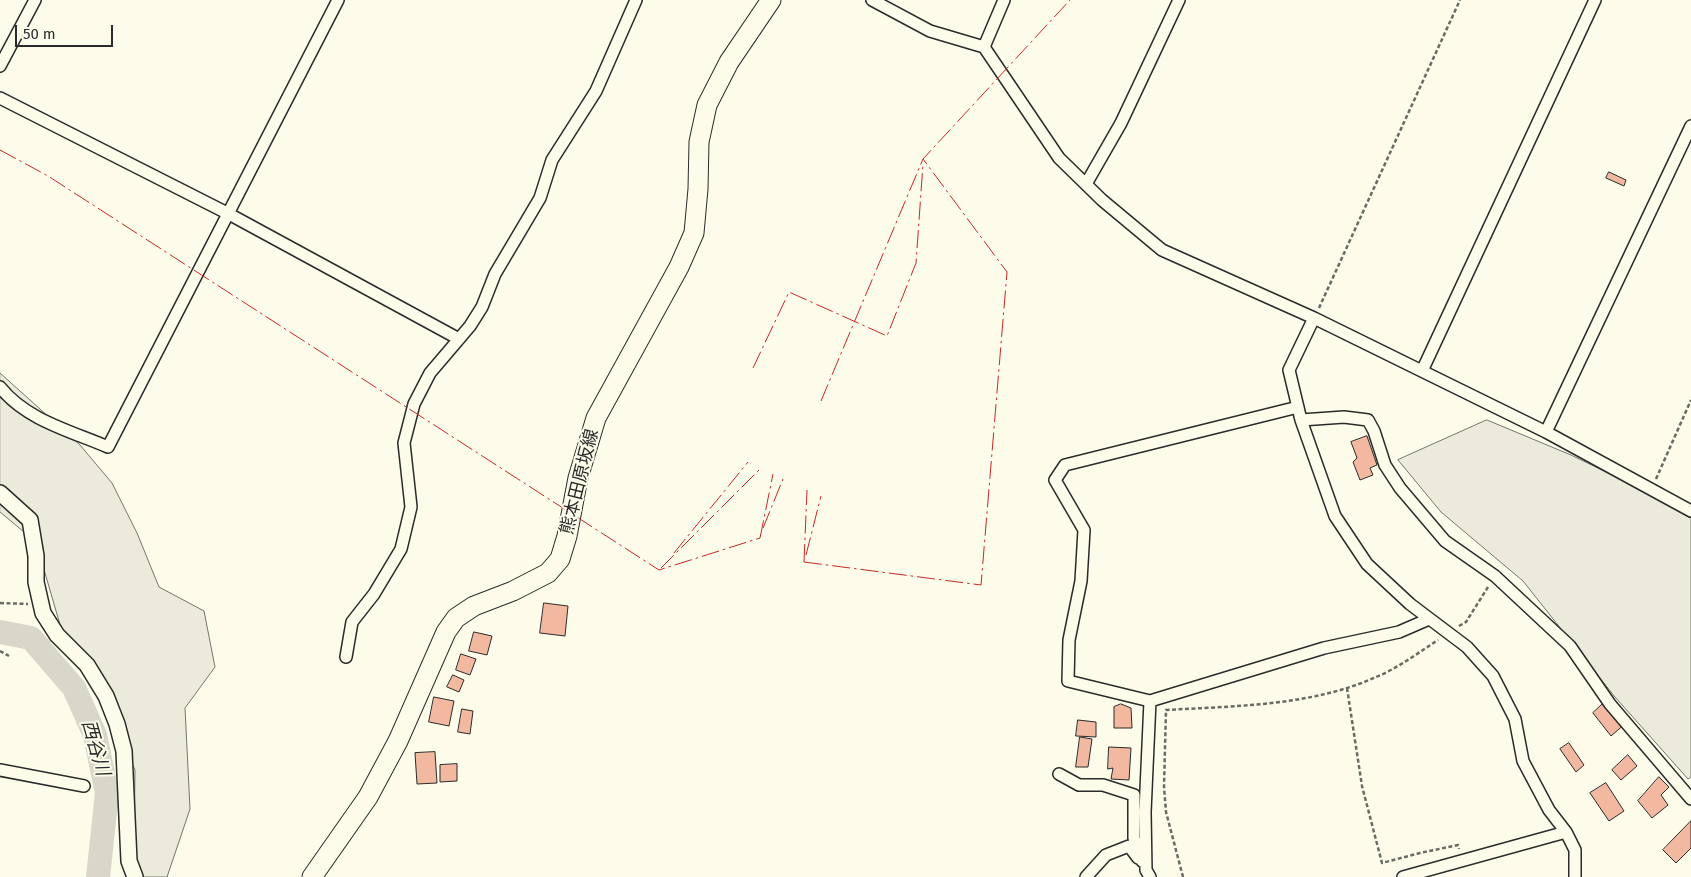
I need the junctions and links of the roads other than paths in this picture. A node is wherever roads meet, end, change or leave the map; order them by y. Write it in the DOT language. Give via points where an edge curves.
graph roads {
  1 [pos="35,0"];
  2 [pos="338,0"];
  3 [pos="636,0"];
  4 [pos="771,0"];
  5 [pos="872,0"];
  6 [pos="1004,0"];
  7 [pos="1179,0"];
  8 [pos="1595,0"];
  9 [pos="984,47"];
  10 [pos="0,66"];
  11 [pos="0,98"];
  12 [pos="1691,126"];
  13 [pos="1086,184"];
  14 [pos="229,214"];
  15 [pos="1314,318"];
  16 [pos="459,339"];
  17 [pos="1422,371"];
  18 [pos="0,388"];
  19 [pos="1298,407"];
  20 [pos="1301,420"];
  21 [pos="1546,432"];
  22 [pos="0,493"];
  23 [pos="1691,512"];
  24 [pos="1430,619"];
  25 [pos="346,657"];
  26 [pos="1150,701"];
  27 [pos="0,770"];
  28 [pos="1059,774"];
  29 [pos="84,786"];
  30 [pos="1691,799"];
  31 [pos="1566,832"];
  32 [pos="1148,874"];
  33 [pos="135,877"];
  34 [pos="312,877"];
  35 [pos="1086,877"];
  36 [pos="1403,877"];
  37 [pos="1576,877"];
  1 -- 10 [label="street"];
  2 -- 14 [label="street"];
  3 -- 16 [label="street" via="596,91 552,160 540,198 495,274 482,308"];
  4 -- 34 [label="main road, 熊本田原坂線" via="729,62 707,105 699,142 694,233 679,267 596,418 560,558 548,573 474,606 456,618 446,632 398,741 368,797"];
  5 -- 9 [label="street" via="930,31"];
  6 -- 9 [label="street"];
  7 -- 13 [label="street" via="1121,123"];
  8 -- 17 [label="street"];
  9 -- 13 [label="street" via="1059,158"];
  11 -- 14 [label="street"];
  12 -- 21 [label="street"];
  13 -- 15 [label="street" via="1162,250"];
  14 -- 16 [label="street"];
  14 -- 18 [label="street" via="108,447 38,418 9,399"];
  15 -- 17 [label="street"];
  15 -- 19 [label="street" via="1289,370"];
  16 -- 25 [label="street" via="430,372 414,404 404,443 411,507 401,549 374,594 352,622"];
  17 -- 21 [label="street"];
  19 -- 20 [label="street"];
  19 -- 26 [label="street" via="1065,465 1055,480 1084,530 1080,581 1069,640 1068,681"];
  20 -- 24 [label="street" via="1335,516 1367,564"];
  20 -- 30 [label="street" via="1344,417 1368,420 1385,465 1445,541 1495,576 1570,646 1610,704"];
  21 -- 23 [label="street"];
  22 -- 33 [label="street" via="30,520 36,556 36,582 43,613 57,635 87,665 106,696 117,724 124,751 128,861"];
  24 -- 26 [label="street" via="1400,632 1324,648"];
  24 -- 31 [label="street" via="1468,647 1493,676 1515,719 1524,761 1549,810"];
  26 -- 32 [label="street" via="1145,812"];
  27 -- 29 [label="street"];
  28 -- 32 [label="street" via="1079,784 1103,785 1134,794 1134,838"];
  31 -- 36 [label="street"];
  31 -- 37 [label="street" via="1575,850"];
  32 -- 35 [label="street" via="1129,846 1106,855"];
}
